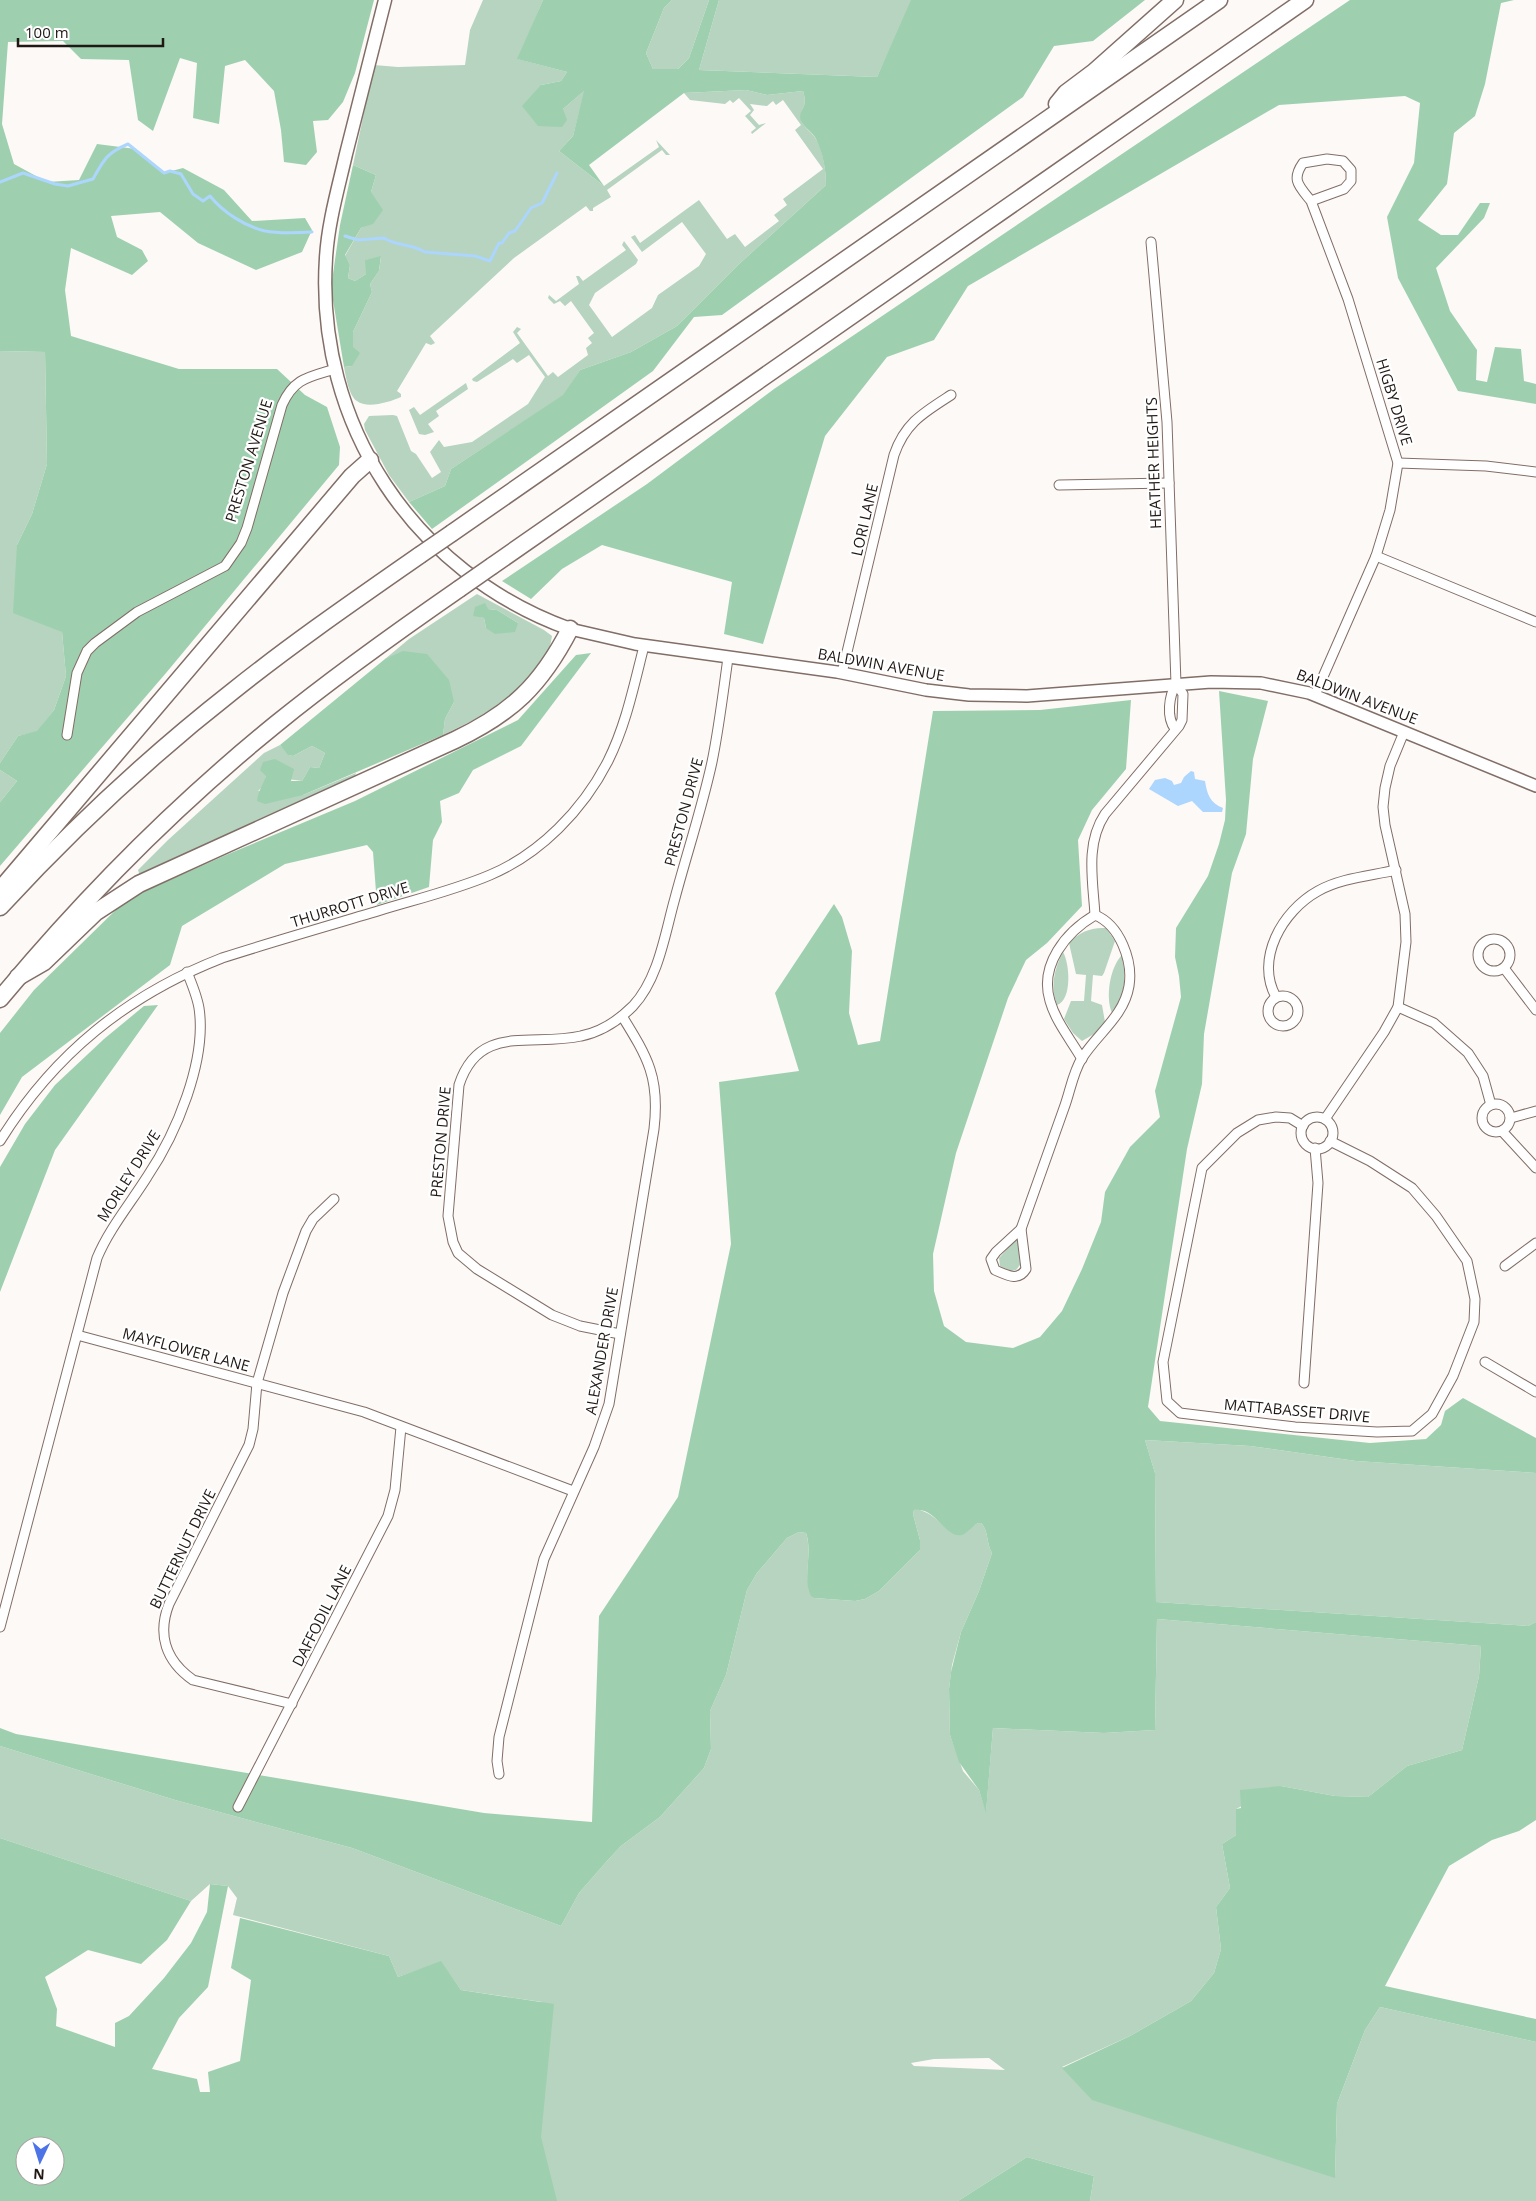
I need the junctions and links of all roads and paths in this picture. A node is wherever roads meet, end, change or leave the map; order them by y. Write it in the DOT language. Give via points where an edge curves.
graph roads {
  1 [pos="385,0"];
  2 [pos="1175,0"];
  3 [pos="1219,0"];
  4 [pos="1305,0"];
  5 [pos="1048,119"];
  6 [pos="1310,201"];
  7 [pos="1151,242"];
  8 [pos="335,369"];
  9 [pos="951,395"];
  10 [pos="370,460"];
  11 [pos="1398,463"];
  12 [pos="1536,472"];
  13 [pos="1169,483"];
  14 [pos="1059,486"];
  15 [pos="1376,556"];
  16 [pos="1536,622"];
  17 [pos="570,629"];
  18 [pos="644,646"];
  19 [pos="728,658"];
  20 [pos="842,673"];
  21 [pos="1176,684"];
  22 [pos="1315,695"];
  23 [pos="1175,729"];
  24 [pos="1404,732"];
  25 [pos="67,735"];
  26 [pos="1536,786"];
  27 [pos="1396,870"];
  28 [pos="0,890"];
  29 [pos="0,907"];
  30 [pos="1095,915"];
  31 [pos="1504,968"];
  32 [pos="188,972"];
  33 [pos="18,977"];
  34 [pos="1276,997"];
  35 [pos="0,999"];
  36 [pos="1398,1007"];
  37 [pos="1536,1010"];
  38 [pos="622,1016"];
  39 [pos="1082,1059"];
  40 [pos="1491,1105"];
  41 [pos="1536,1111"];
  42 [pos="1511,1118"];
  43 [pos="1325,1119"];
  44 [pos="1303,1126"];
  45 [pos="1502,1131"];
  46 [pos="0,1141"];
  47 [pos="1330,1141"];
  48 [pos="1315,1148"];
  49 [pos="1536,1168"];
  50 [pos="334,1199"];
  51 [pos="1021,1229"];
  52 [pos="1536,1243"];
  53 [pos="1505,1266"];
  54 [pos="620,1334"];
  55 [pos="77,1335"];
  56 [pos="1485,1362"];
  57 [pos="257,1383"];
  58 [pos="1304,1383"];
  59 [pos="1536,1392"];
  60 [pos="401,1427"];
  61 [pos="573,1491"];
  62 [pos="5,1591"];
  63 [pos="0,1628"];
  64 [pos="292,1704"];
  65 [pos="499,1774"];
  66 [pos="238,1807"];
  1 -- 8 [label="main road" via="328,237 326,301"];
  2 -- 5 [label="highway" via="1094,72 1066,92"];
  3 -- 5 [label="highway"];
  4 -- 33 [label="highway, bridge" via="343,672 217,774 104,883"];
  5 -- 29 [label="highway, bridge" via="294,644 207,712 99,806"];
  6 -- 6 [label="street, HIGBY DRIVE" via="1344,189 1351,181 1351,170 1343,161 1327,159 1303,163 1297,172 1297,183"];
  6 -- 11 [label="street, HIGBY DRIVE" via="1348,299"];
  7 -- 13 [label="street, HEATHER HEIGHTS" via="1165,383"];
  8 -- 10 [label="main road, BALDWIN AVENUE" via="351,420"];
  8 -- 25 [label="street, PRESTON AVENUE" via="297,382 288,392 247,528 225,566 137,612 87,651 77,673"];
  9 -- 20 [label="street, LORI LANE" via="920,416 900,440 894,455"];
  10 -- 17 [label="main road, BALDWIN AVENUE" via="406,515 460,568 515,605"];
  10 -- 28 [label="highway" via="352,476"];
  11 -- 12 [label="street" via="1486,466"];
  11 -- 15 [label="street, HIGBY DRIVE" via="1390,510"];
  13 -- 14 [label="street"];
  13 -- 21 [label="street, HEATHER HEIGHTS"];
  15 -- 16 [label="street"];
  15 -- 22 [label="street, HIGBY DRIVE"];
  17 -- 18 [label="street, BALDWIN AVENUE"];
  17 -- 33 [label="highway" via="534,685 494,719 455,740 139,884 96,912 44,962"];
  18 -- 19 [label="street, BALDWIN AVENUE"];
  18 -- 32 [label="street, THURROTT DRIVE" via="624,718 607,762 569,817 531,851 505,868 465,884 256,947"];
  19 -- 20 [label="street, BALDWIN AVENUE"];
  19 -- 38 [label="street, PRESTON DRIVE" via="711,763 657,964 643,992"];
  20 -- 21 [label="street, BALDWIN AVENUE" via="937,692 999,696"];
  21 -- 22 [label="street, BALDWIN AVENUE" via="1248,682"];
  21 -- 23 [label="street" via="1170,698 1171,721"];
  21 -- 23 [label="street" via="1183,694 1182,720"];
  22 -- 24 [label="street, BALDWIN AVENUE"];
  23 -- 30 [label="street" via="1098,826 1092,850"];
  24 -- 26 [label="street, BALDWIN AVENUE"];
  24 -- 27 [label="street" via="1390,766 1384,807"];
  27 -- 34 [label="street" via="1318,890 1292,912 1276,937 1268,962 1267,975"];
  27 -- 36 [label="street" via="1405,914 1406,942"];
  30 -- 39 [label="street" via="1062,944 1054,955 1049,973 1049,1000"];
  30 -- 39 [label="street" via="1107,922 1121,943 1130,978 1118,1013"];
  31 -- 37 [label="street"];
  32 -- 46 [label="street, THURROTT DRIVE" via="136,1001 67,1055 29,1096"];
  32 -- 55 [label="street, MORLEY DRIVE" via="200,1019 196,1056 184,1104 163,1153 102,1246"];
  33 -- 35 [label="highway"];
  36 -- 40 [label="street" via="1434,1023 1468,1052 1483,1076"];
  36 -- 43 [label="street"];
  38 -- 54 [label="street, ALEXANDER DRIVE" via="649,1063 656,1097 654,1129"];
  38 -- 54 [label="street, PRESTON DRIVE" via="596,1032 499,1043 472,1059 464,1071 458,1093 448,1216 452,1242 458,1253 476,1269 566,1321"];
  39 -- 51 [label="street"];
  40 -- 42 [label="street" via="1506,1108"];
  40 -- 45 [label="street" via="1483,1113 1483,1124 1491,1132"];
  41 -- 42 [label="street"];
  42 -- 45 [label="street"];
  43 -- 44 [label="street" via="1310,1118"];
  43 -- 47 [label="street" via="1332,1131"];
  44 -- 47 [label="street, MATTABASSET DRIVE" via="1290,1118 1258,1120 1237,1133 1202,1168 1163,1362 1167,1401 1180,1413 1304,1427 1412,1431 1432,1414 1453,1376 1474,1322 1475,1299 1467,1261 1412,1188 1370,1161"];
  44 -- 48 [label="street, MATTABASSET DRIVE" via="1304,1142"];
  45 -- 49 [label="street"];
  47 -- 48 [label="street" via="1326,1146"];
  48 -- 58 [label="street, MATTABASSET DRIVE" via="1318,1183"];
  50 -- 57 [label="street, BUTTERNUT DRIVE" via="312,1219 306,1231 283,1293"];
  51 -- 51 [label="street" via="991,1259 995,1270 1011,1277 1026,1269"];
  52 -- 53 [label="street"];
  54 -- 61 [label="street, ALEXANDER DRIVE" via="609,1404"];
  55 -- 57 [label="street, MAYFLOWER LANE"];
  55 -- 62 [label="street"];
  56 -- 59 [label="street"];
  57 -- 60 [label="street, MAYFLOWER LANE" via="364,1412"];
  57 -- 64 [label="street, BUTTERNUT DRIVE" via="249,1445 168,1604 163,1639 173,1662 193,1680"];
  60 -- 61 [label="street, MAYFLOWER LANE"];
  60 -- 64 [label="street, DAFFODIL LANE" via="395,1490 388,1516"];
  61 -- 65 [label="street, ALEXANDER DRIVE" via="536,1584 499,1737"];
  62 -- 63 [label="street"];
  64 -- 66 [label="street, DAFFODIL LANE"];
}
